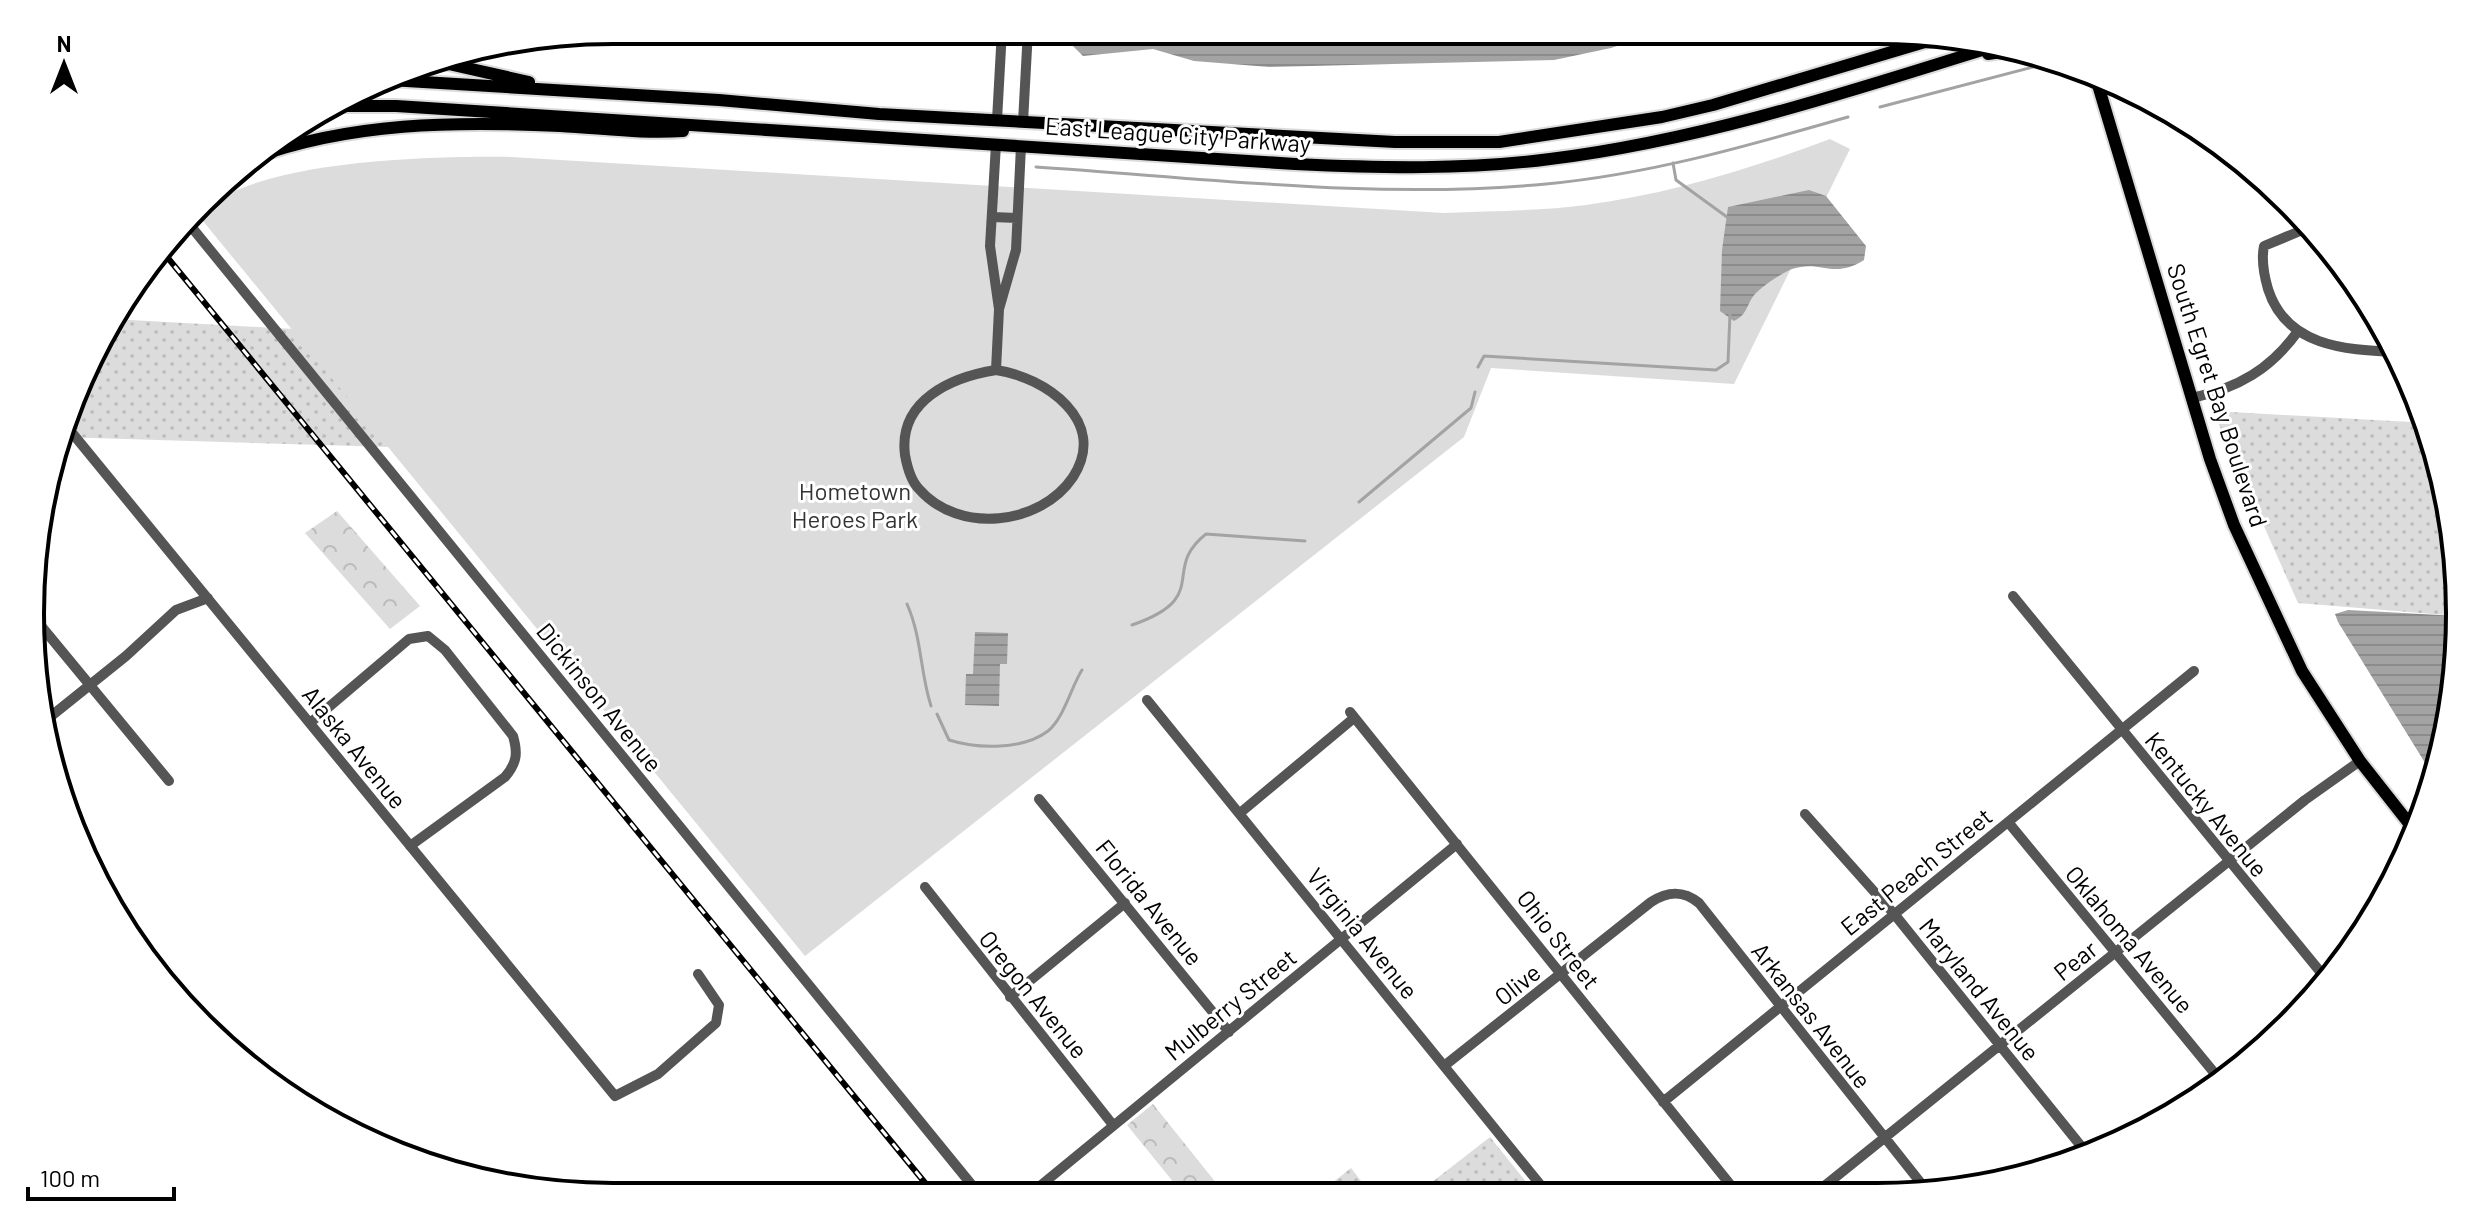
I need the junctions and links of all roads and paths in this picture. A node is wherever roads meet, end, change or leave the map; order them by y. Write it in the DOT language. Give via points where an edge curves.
graph roads {
  1 [pos="1001,44"];
  2 [pos="1028,44"];
  3 [pos="1915,45"];
  4 [pos="1974,53"];
  5 [pos="1982,54"];
  6 [pos="1960,57"];
  7 [pos="456,66"];
  8 [pos="411,81"];
  9 [pos="559,90"];
  10 [pos="2099,90"];
  11 [pos="356,106"];
  12 [pos="997,120"];
  13 [pos="1023,122"];
  14 [pos="735,128"];
  15 [pos="996,144"];
  16 [pos="1021,146"];
  17 [pos="285,149"];
  18 [pos="992,217"];
  19 [pos="1017,218"];
  20 [pos="193,229"];
  21 [pos="2298,231"];
  22 [pos="999,309"];
  23 [pos="2298,331"];
  24 [pos="2381,351"];
  25 [pos="996,370"];
  26 [pos="2192,398"];
  27 [pos="73,434"];
  28 [pos="2013,596"];
  29 [pos="208,598"];
  30 [pos="44,630"];
  31 [pos="2194,671"];
  32 [pos="89,685"];
  33 [pos="1147,700"];
  34 [pos="53,714"];
  35 [pos="310,723"];
  36 [pos="2121,730"];
  37 [pos="2360,761"];
  38 [pos="169,781"];
  39 [pos="1039,799"];
  40 [pos="1240,813"];
  41 [pos="1805,814"];
  42 [pos="2407,821"];
  43 [pos="2008,822"];
  44 [pos="1457,844"];
  45 [pos="410,846"];
  46 [pos="2229,862"];
  47 [pos="925,887"];
  48 [pos="1651,902"];
  49 [pos="1125,903"];
  50 [pos="1895,915"];
  51 [pos="1342,938"];
  52 [pos="2116,953"];
  53 [pos="2319,971"];
  54 [pos="698,974"];
  55 [pos="1562,975"];
  56 [pos="1010,997"];
  57 [pos="1779,1007"];
  58 [pos="1229,1032"];
  59 [pos="2000,1046"];
  60 [pos="1444,1066"];
  61 [pos="2214,1072"];
  62 [pos="1663,1102"];
  63 [pos="1113,1125"];
  64 [pos="1885,1139"];
  65 [pos="2080,1145"];
  66 [pos="1919,1181"];
  67 [pos="970,1183"];
  68 [pos="1043,1183"];
  69 [pos="1539,1183"];
  70 [pos="1729,1183"];
  71 [pos="1829,1183"];
  1 -- 12 [label="street"];
  2 -- 13 [label="street"];
  3 -- 13 [label="main road, East League City Parkway" via="1662,117 1499,142 1395,142"];
  4 -- 6 [label="main road, East League City Parkway"];
  5 -- 6 [label="main road"];
  6 -- 16 [label="main road, East League City Parkway" via="1704,131 1548,159 1385,168"];
  7 -- 9 [label="main road"];
  8 -- 9 [label="main road, East League City Parkway"];
  9 -- 12 [label="main road, East League City Parkway"];
  10 -- 26 [label="main road, South Egret Bay Boulevard"];
  11 -- 14 [label="main road, East League City Parkway"];
  12 -- 13 [label="main road, East League City Parkway"];
  12 -- 15 [label="main road"];
  13 -- 16 [label="main road"];
  14 -- 15 [label="main road, East League City Parkway"];
  14 -- 17 [label="main road" via="665,132 518,124 417,126 327,137"];
  15 -- 16 [label="main road, East League City Parkway"];
  15 -- 18 [label="street"];
  16 -- 19 [label="street"];
  18 -- 19 [label="street"];
  18 -- 22 [label="street" via="991,263"];
  19 -- 22 [label="street" via="1013,265"];
  20 -- 67 [label="street, Dickinson Avenue"];
  21 -- 23 [label="street" via="2270,240 2262,254 2277,310"];
  22 -- 25 [label="street"];
  23 -- 24 [label="street" via="2319,343"];
  23 -- 26 [label="street" via="2264,370 2229,388"];
  25 -- 25 [label="street" via="963,376 934,391 911,417 905,440 906,462 918,488 944,508 982,518 1014,516 1055,500 1075,474 1083,443 1075,416 1058,394 1034,379"];
  26 -- 37 [label="main road, South Egret Bay Boulevard" via="2234,525 2268,600 2302,671"];
  27 -- 29 [label="street, Alaska Avenue"];
  28 -- 36 [label="street, Kentucky Avenue"];
  29 -- 32 [label="street" via="176,610"];
  29 -- 35 [label="street, Alaska Avenue"];
  30 -- 32 [label="street"];
  31 -- 36 [label="street, East Peach Street"];
  32 -- 34 [label="street"];
  32 -- 38 [label="street"];
  33 -- 40 [label="street, Virginia Avenue"];
  35 -- 45 [label="street, Alaska Avenue"];
  35 -- 45 [label="street" via="409,639 428,636 445,650 513,736 518,750 513,767"];
  36 -- 43 [label="street, East Peach Street"];
  36 -- 46 [label="street, Kentucky Avenue"];
  37 -- 42 [label="main road, South Egret Bay Boulevard"];
  37 -- 46 [label="street, Pear"];
  39 -- 49 [label="street, Florida Avenue"];
  40 -- 44 [label="street, Ohio Street" via="1352,715"];
  40 -- 51 [label="street, Virginia Avenue"];
  41 -- 50 [label="street, Maryland Avenue"];
  43 -- 50 [label="street, East Peach Street"];
  43 -- 52 [label="street, Oklahoma Avenue"];
  44 -- 51 [label="street, Mulberry Street"];
  44 -- 55 [label="street, Ohio Street"];
  45 -- 54 [label="street, Alaska Avenue" via="615,1096 658,1074 716,1023 719,1005"];
  46 -- 52 [label="street, Pear"];
  46 -- 53 [label="street, Kentucky Avenue"];
  47 -- 56 [label="street, Oregon Avenue"];
  48 -- 55 [label="street, Olive"];
  48 -- 57 [label="street, Arkansas Avenue" via="1673,893 1694,898"];
  49 -- 56 [label="street"];
  49 -- 58 [label="street, Florida Avenue"];
  50 -- 57 [label="street, East Peach Street"];
  50 -- 59 [label="street, Maryland Avenue"];
  51 -- 58 [label="street, Mulberry Street"];
  51 -- 60 [label="street, Virginia Avenue"];
  52 -- 59 [label="street, Pear"];
  52 -- 61 [label="street, Oklahoma Avenue"];
  55 -- 60 [label="street, Olive"];
  55 -- 62 [label="street, Ohio Street"];
  56 -- 63 [label="street, Oregon Avenue"];
  57 -- 62 [label="street, East Peach Street"];
  57 -- 64 [label="street, Arkansas Avenue"];
  58 -- 63 [label="street, Mulberry Street"];
  59 -- 64 [label="street, Pear"];
  59 -- 65 [label="street, Maryland Avenue"];
  60 -- 69 [label="street, Virginia Avenue"];
  62 -- 70 [label="street, Ohio Street"];
  63 -- 68 [label="street, Mulberry Street"];
  64 -- 66 [label="street, Arkansas Avenue"];
  64 -- 71 [label="street, Pear"];
}
